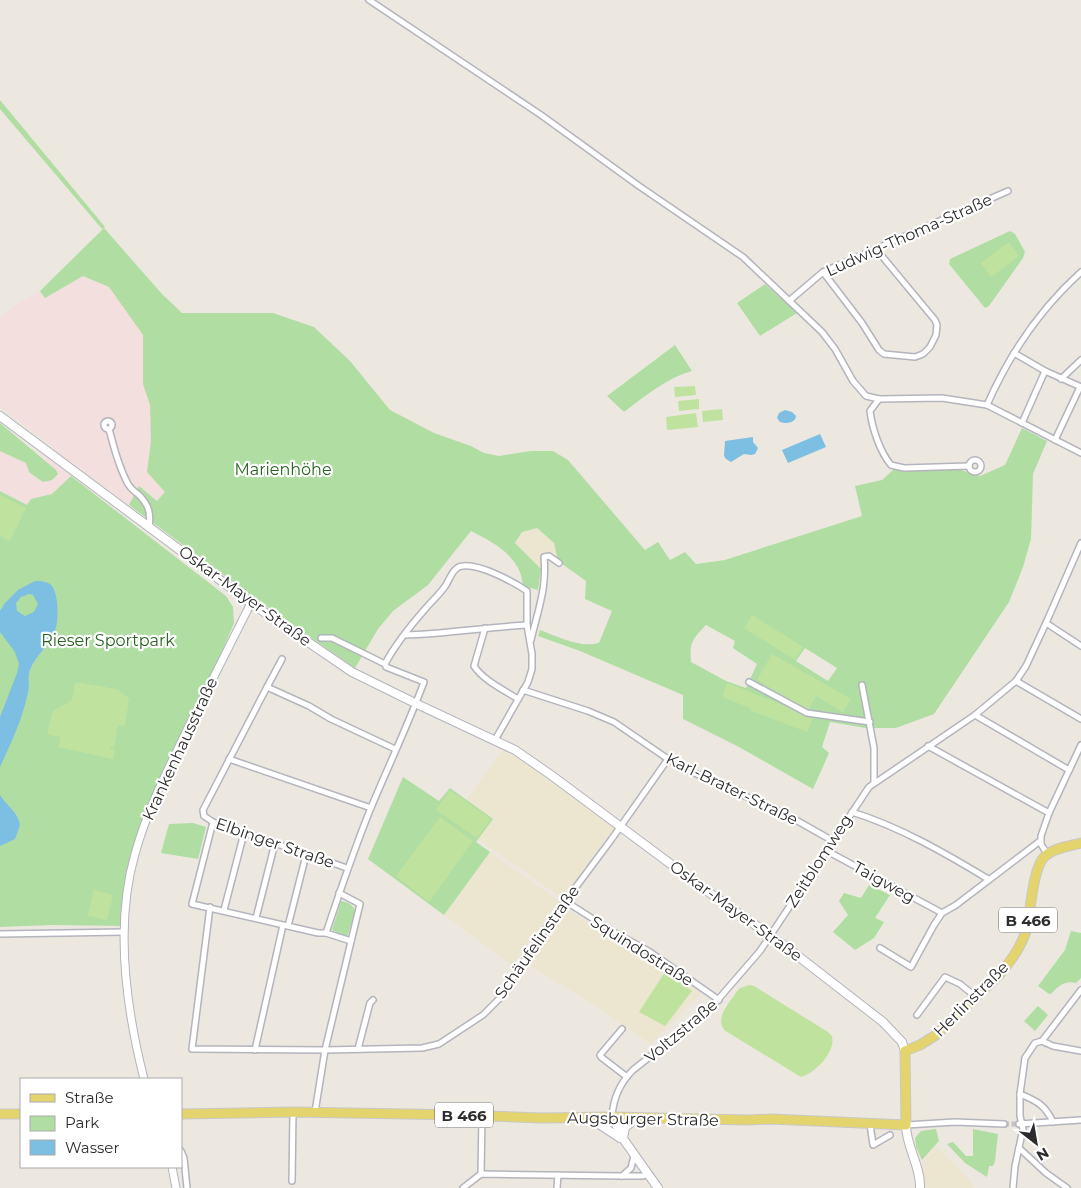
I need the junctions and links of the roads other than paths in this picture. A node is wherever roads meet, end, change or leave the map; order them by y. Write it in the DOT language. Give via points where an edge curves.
graph roads {
  1 [pos="369,0"];
  2 [pos="1008,191"];
  3 [pos="878,248"];
  4 [pos="823,272"];
  5 [pos="1081,272"];
  6 [pos="789,301"];
  7 [pos="1014,353"];
  8 [pos="1081,360"];
  9 [pos="1045,371"];
  10 [pos="1061,379"];
  11 [pos="1080,387"];
  12 [pos="879,399"];
  13 [pos="987,405"];
  14 [pos="0,416"];
  15 [pos="1022,423"];
  16 [pos="110,429"];
  17 [pos="1055,440"];
  18 [pos="1081,453"];
  19 [pos="969,466"];
  20 [pos="149,527"];
  21 [pos="1081,543"];
  22 [pos="560,563"];
  23 [pos="251,603"];
  24 [pos="1046,623"];
  25 [pos="528,625"];
  26 [pos="484,628"];
  27 [pos="405,635"];
  28 [pos="320,638"];
  29 [pos="531,643"];
  30 [pos="1081,646"];
  31 [pos="282,659"];
  32 [pos="385,664"];
  33 [pos="1016,681"];
  34 [pos="749,682"];
  35 [pos="862,685"];
  36 [pos="267,687"];
  37 [pos="523,690"];
  38 [pos="518,699"];
  39 [pos="417,704"];
  40 [pos="975,715"];
  41 [pos="1081,719"];
  42 [pos="870,722"];
  43 [pos="495,740"];
  44 [pos="928,746"];
  45 [pos="395,749"];
  46 [pos="1080,749"];
  47 [pos="668,758"];
  48 [pos="229,759"];
  49 [pos="1069,770"];
  50 [pos="874,783"];
  51 [pos="371,808"];
  52 [pos="852,812"];
  53 [pos="1049,813"];
  54 [pos="213,822"];
  55 [pos="621,826"];
  56 [pos="244,833"];
  57 [pos="833,841"];
  58 [pos="1040,841"];
  59 [pos="275,843"];
  60 [pos="1081,843"];
  61 [pos="826,850"];
  62 [pos="1047,854"];
  63 [pos="306,855"];
  64 [pos="347,868"];
  65 [pos="988,879"];
  66 [pos="339,893"];
  67 [pos="565,901"];
  68 [pos="210,908"];
  69 [pos="224,910"];
  70 [pos="942,913"];
  71 [pos="256,918"];
  72 [pos="286,925"];
  73 [pos="124,932"];
  74 [pos="326,933"];
  75 [pos="0,934"];
  76 [pos="771,936"];
  77 [pos="350,943"];
  78 [pos="880,948"];
  79 [pos="1081,990"];
  80 [pos="976,997"];
  81 [pos="373,1000"];
  82 [pos="719,1000"];
  83 [pos="917,1015"];
  84 [pos="622,1029"];
  85 [pos="1042,1041"];
  86 [pos="358,1049"];
  87 [pos="255,1050"];
  88 [pos="324,1050"];
  89 [pos="905,1051"];
  90 [pos="1081,1051"];
  91 [pos="627,1077"];
  92 [pos="144,1078"];
  93 [pos="1020,1094"];
  94 [pos="293,1112"];
  95 [pos="315,1112"];
  96 [pos="0,1114"];
  97 [pos="20,1114"];
  98 [pos="182,1114"];
  99 [pos="482,1115"];
  100 [pos="612,1117"];
  101 [pos="590,1118"];
  102 [pos="638,1118"];
  103 [pos="1081,1120"];
  104 [pos="1053,1122"];
  105 [pos="870,1124"];
  106 [pos="1004,1124"];
  107 [pos="1021,1124"];
  108 [pos="906,1125"];
  109 [pos="890,1136"];
  110 [pos="624,1140"];
  111 [pos="1018,1148"];
  112 [pos="182,1153"];
  113 [pos="634,1156"];
  114 [pos="172,1168"];
  115 [pos="482,1174"];
  116 [pos="648,1174"];
  117 [pos="558,1175"];
  118 [pos="621,1176"];
  119 [pos="292,1181"];
  120 [pos="176,1188"];
  121 [pos="187,1188"];
  122 [pos="463,1188"];
  123 [pos="557,1188"];
  124 [pos="658,1188"];
  125 [pos="920,1188"];
  126 [pos="1013,1188"];
  127 [pos="1067,1188"];
  1 -- 6 [label="street" via="541,115 733,250"];
  2 -- 3 [label="street, Ludwig-Thoma-Straße"];
  3 -- 4 [label="street, Ludwig-Thoma-Straße"];
  3 -- 4 [label="street" via="935,320 936,335 923,354 892,356 879,350"];
  4 -- 6 [label="street, Ludwig-Thoma-Straße"];
  5 -- 7 [label="street" via="1040,315"];
  6 -- 12 [label="street" via="835,349 866,396"];
  7 -- 9 [label="street"];
  7 -- 13 [label="street"];
  8 -- 10 [label="street"];
  9 -- 10 [label="street"];
  9 -- 15 [label="street"];
  10 -- 11 [label="street"];
  11 -- 17 [label="street"];
  12 -- 13 [label="street" via="942,398"];
  12 -- 19 [label="street" via="870,411 871,419 891,465 904,468"];
  13 -- 15 [label="street"];
  14 -- 20 [label="main road, Oskar-Mayer-Straße"];
  15 -- 17 [label="street"];
  16 -- 20 [label="street" via="121,469 130,487 150,509"];
  17 -- 18 [label="street"];
  20 -- 23 [label="main road, Oskar-Mayer-Straße"];
  21 -- 24 [label="street, Zeitblomweg"];
  22 -- 29 [label="street" via="549,556 544,557 545,584"];
  23 -- 39 [label="main road, Oskar-Mayer-Straße" via="352,672"];
  23 -- 73 [label="street, Krankenhausstraße" via="148,814 134,855"];
  24 -- 30 [label="street"];
  24 -- 33 [label="street, Zeitblomweg"];
  25 -- 26 [label="street"];
  25 -- 27 [label="street" via="527,590 488,571 461,566 456,568"];
  25 -- 29 [label="street"];
  26 -- 27 [label="street"];
  26 -- 38 [label="street" via="474,666"];
  27 -- 32 [label="street"];
  28 -- 32 [label="street" via="332,638"];
  29 -- 37 [label="street" via="532,668"];
  31 -- 36 [label="street"];
  32 -- 39 [label="street" via="424,682"];
  33 -- 40 [label="street, Zeitblomweg"];
  33 -- 41 [label="street"];
  34 -- 42 [label="street" via="806,713"];
  35 -- 42 [label="street"];
  36 -- 45 [label="street"];
  36 -- 48 [label="street"];
  37 -- 38 [label="street"];
  37 -- 47 [label="street, Karl-Brater-Straße" via="614,722"];
  38 -- 43 [label="street"];
  39 -- 43 [label="main road, Oskar-Mayer-Straße"];
  39 -- 45 [label="street"];
  40 -- 44 [label="street, Zeitblomweg"];
  40 -- 49 [label="street"];
  42 -- 50 [label="street"];
  43 -- 55 [label="main road, Oskar-Mayer-Straße" via="515,750"];
  44 -- 50 [label="street, Zeitblomweg"];
  44 -- 53 [label="street"];
  45 -- 51 [label="street"];
  46 -- 49 [label="street"];
  47 -- 55 [label="street, Schäufelinstraße"];
  47 -- 57 [label="street, Karl-Brater-Straße"];
  48 -- 51 [label="street"];
  48 -- 54 [label="street, Elbinger Straße" via="203,810 204,816"];
  49 -- 53 [label="street"];
  50 -- 52 [label="street, Zeitblomweg"];
  51 -- 64 [label="street"];
  52 -- 57 [label="street, Zeitblomweg"];
  52 -- 65 [label="street" via="913,837"];
  53 -- 58 [label="street"];
  54 -- 56 [label="street, Elbinger Straße"];
  54 -- 68 [label="street" via="192,904"];
  55 -- 67 [label="street, Schäufelinstraße"];
  55 -- 76 [label="main road, Oskar-Mayer-Straße"];
  56 -- 59 [label="street, Elbinger Straße"];
  56 -- 69 [label="street"];
  57 -- 61 [label="street, Zeitblomweg"];
  58 -- 62 [label="street"];
  58 -- 65 [label="street"];
  59 -- 63 [label="street, Elbinger Straße"];
  59 -- 71 [label="street"];
  60 -- 62 [label="main road"];
  61 -- 70 [label="street, Taigweg"];
  61 -- 76 [label="street, Zeitblomweg"];
  62 -- 80 [label="main road, Herlinstraße / B 466" via="1038,868 1020,946 1000,974"];
  63 -- 64 [label="street, Elbinger Straße"];
  63 -- 72 [label="street"];
  64 -- 66 [label="street"];
  65 -- 70 [label="street"];
  66 -- 74 [label="street"];
  66 -- 77 [label="street" via="360,904"];
  67 -- 82 [label="street, Squindostraße" via="650,952"];
  67 -- 86 [label="street, Schäufelinstraße" via="501,996 483,1015 433,1046"];
  68 -- 69 [label="street"];
  68 -- 87 [label="street, Schäufelinstraße" via="192,1050"];
  69 -- 71 [label="street"];
  70 -- 78 [label="street" via="911,967"];
  71 -- 72 [label="street"];
  72 -- 74 [label="street"];
  72 -- 87 [label="street"];
  73 -- 75 [label="street"];
  73 -- 92 [label="street, Krankenhausstraße" via="126,980"];
  74 -- 77 [label="street"];
  76 -- 82 [label="street, Voltzstraße"];
  76 -- 89 [label="main road, Oskar-Mayer-Straße" via="884,1022 902,1042"];
  77 -- 88 [label="street"];
  79 -- 85 [label="street"];
  80 -- 83 [label="street" via="944,976"];
  80 -- 89 [label="main road, Herlinstraße / B 466" via="936,1035"];
  81 -- 86 [label="street"];
  82 -- 91 [label="street, Voltzstraße"];
  84 -- 91 [label="street" via="600,1055"];
  85 -- 90 [label="street"];
  85 -- 93 [label="street" via="1035,1043 1025,1058"];
  86 -- 88 [label="street, Schäufelinstraße"];
  87 -- 88 [label="street, Schäufelinstraße"];
  88 -- 95 [label="street"];
  89 -- 108 [label="main road"];
  91 -- 100 [label="street, Voltzstraße" via="620,1087"];
  93 -- 104 [label="street" via="1044,1107"];
  93 -- 107 [label="street"];
  94 -- 95 [label="main road, Augsburger Straße / B 466"];
  94 -- 98 [label="main road, Augsburger Straße / B 466"];
  94 -- 119 [label="street"];
  95 -- 99 [label="main road, Augsburger Straße / B 466"];
  96 -- 97 [label="main road"];
  99 -- 101 [label="main road, Augsburger Straße / B 466"];
  99 -- 115 [label="street"];
  100 -- 101 [label="main road, Augsburger Straße / B 466"];
  100 -- 102 [label="main road, Augsburger Straße"];
  100 -- 110 [label="main road"];
  101 -- 110 [label="main road"];
  102 -- 105 [label="main road, Augsburger Straße" via="789,1119"];
  102 -- 110 [label="main road" via="625,1127"];
  103 -- 104 [label="street"];
  104 -- 107 [label="street"];
  105 -- 108 [label="main road, Augsburger Straße"];
  105 -- 109 [label="street" via="873,1145"];
  106 -- 108 [label="street, Augsburger Straße" via="938,1122"];
  107 -- 111 [label="street"];
  108 -- 125 [label="main road"];
  110 -- 113 [label="main road"];
  111 -- 126 [label="street"];
  111 -- 127 [label="street"];
  112 -- 121 [label="street"];
  113 -- 116 [label="main road"];
  113 -- 118 [label="street" via="631,1168"];
  114 -- 120 [label="street"];
  115 -- 117 [label="street"];
  115 -- 122 [label="street"];
  116 -- 118 [label="street"];
  116 -- 124 [label="main road"];
  117 -- 118 [label="street"];
  117 -- 123 [label="street"];
}
